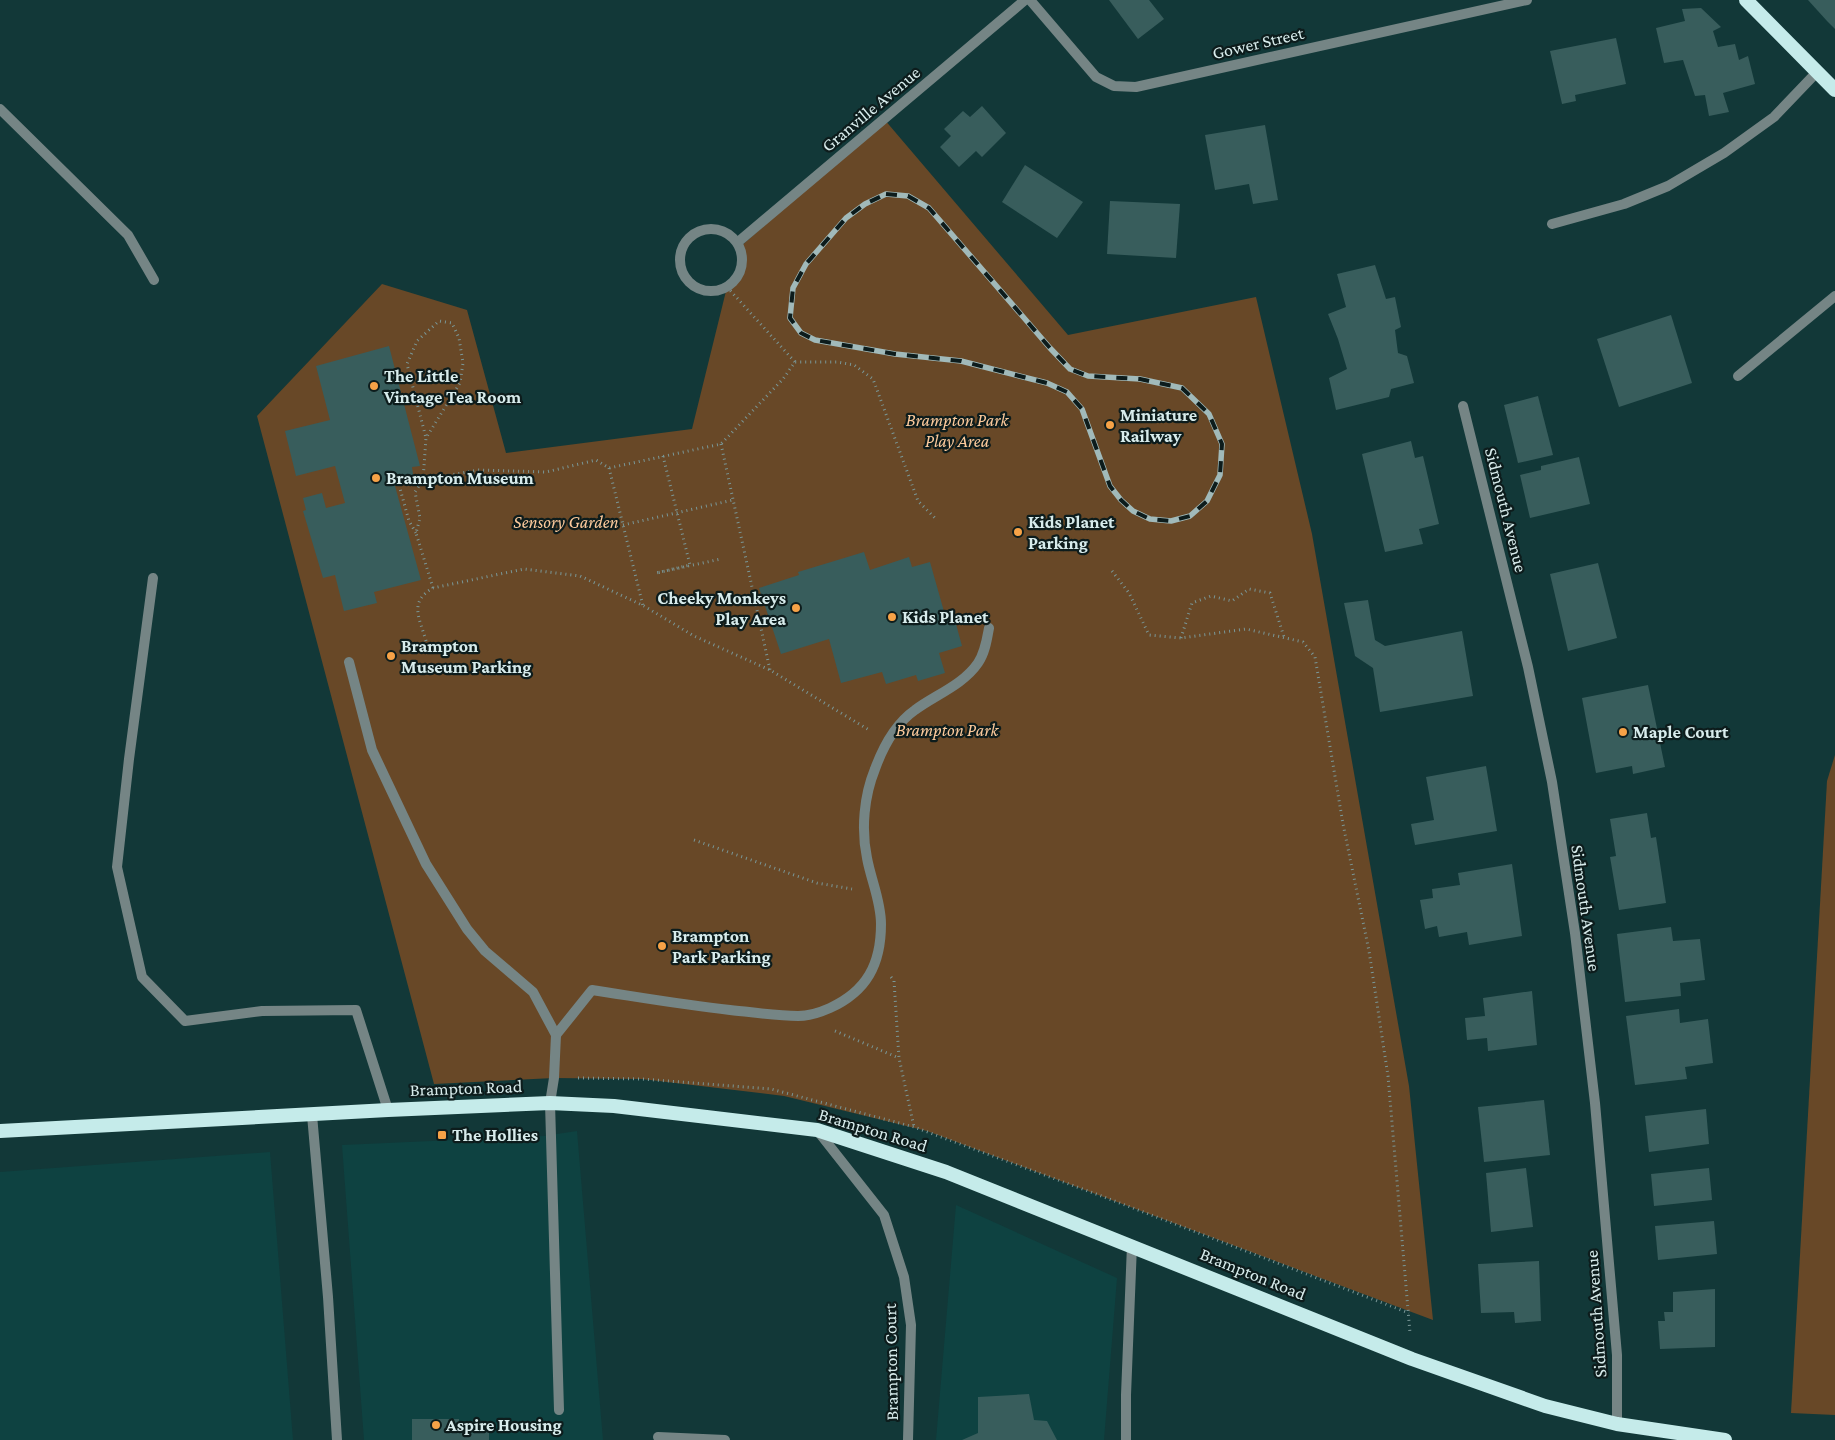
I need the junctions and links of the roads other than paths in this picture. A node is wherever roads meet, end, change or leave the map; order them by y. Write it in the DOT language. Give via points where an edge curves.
graph roads {
  1 [pos="1025,0"];
  2 [pos="1030,0"];
  3 [pos="1527,0"];
  4 [pos="1746,0"];
  5 [pos="1817,72"];
  6 [pos="1835,90"];
  7 [pos="0,109"];
  8 [pos="1552,224"];
  9 [pos="738,242"];
  10 [pos="154,280"];
  11 [pos="1835,296"];
  12 [pos="1738,376"];
  13 [pos="1463,406"];
  14 [pos="153,578"];
  15 [pos="989,628"];
  16 [pos="349,662"];
  17 [pos="556,1035"];
  18 [pos="550,1103"];
  19 [pos="388,1110"];
  20 [pos="312,1115"];
  21 [pos="817,1130"];
  22 [pos="0,1131"];
  23 [pos="1132,1246"];
  24 [pos="559,1410"];
  25 [pos="1617,1424"];
  26 [pos="658,1437"];
  27 [pos="337,1440"];
  28 [pos="725,1440"];
  29 [pos="908,1440"];
  30 [pos="1126,1440"];
  31 [pos="1725,1440"];
  1 -- 9 [label="street, Granville Avenue"];
  2 -- 3 [label="street, Gower Street" via="1096,77 1114,86 1136,87"];
  4 -- 5 [label="highway"];
  5 -- 6 [label="highway"];
  5 -- 8 [label="street" via="1774,117 1724,153 1668,186 1624,204"];
  7 -- 10 [label="street" via="128,235"];
  9 -- 9 [label="street" via="719,228 696,232 680,256 681,268 692,284 700,289 709,291 727,287 736,280 740,271 742,251"];
  11 -- 12 [label="street"];
  13 -- 25 [label="street, Sidmouth Avenue" via="1528,667 1555,801 1575,933 1595,1103 1617,1355"];
  14 -- 19 [label="street" via="117,867 142,977 185,1022 262,1010 356,1010"];
  15 -- 17 [label="street" via="979,663 967,676 913,711 896,728 875,770 865,808 864,833 881,924 877,959 870,977 860,989 821,1012 799,1016 700,1007 592,990"];
  16 -- 17 [label="street" via="372,750 426,864 467,929 485,951 533,992"];
  17 -- 18 [label="street"];
  18 -- 19 [label="highway, Brampton Road"];
  18 -- 21 [label="highway, Brampton Road" via="614,1106"];
  18 -- 24 [label="street"];
  19 -- 20 [label="highway, Brampton Road"];
  20 -- 22 [label="highway, Brampton Road"];
  20 -- 27 [label="street"];
  21 -- 23 [label="highway, Brampton Road" via="946,1172"];
  21 -- 29 [label="street, Brampton Court" via="884,1215 904,1277 911,1325"];
  23 -- 25 [label="highway, Brampton Road" via="1412,1359 1545,1406"];
  23 -- 30 [label="street"];
  25 -- 31 [label="highway, Brampton Road"];
  26 -- 28 [label="street"];
}
